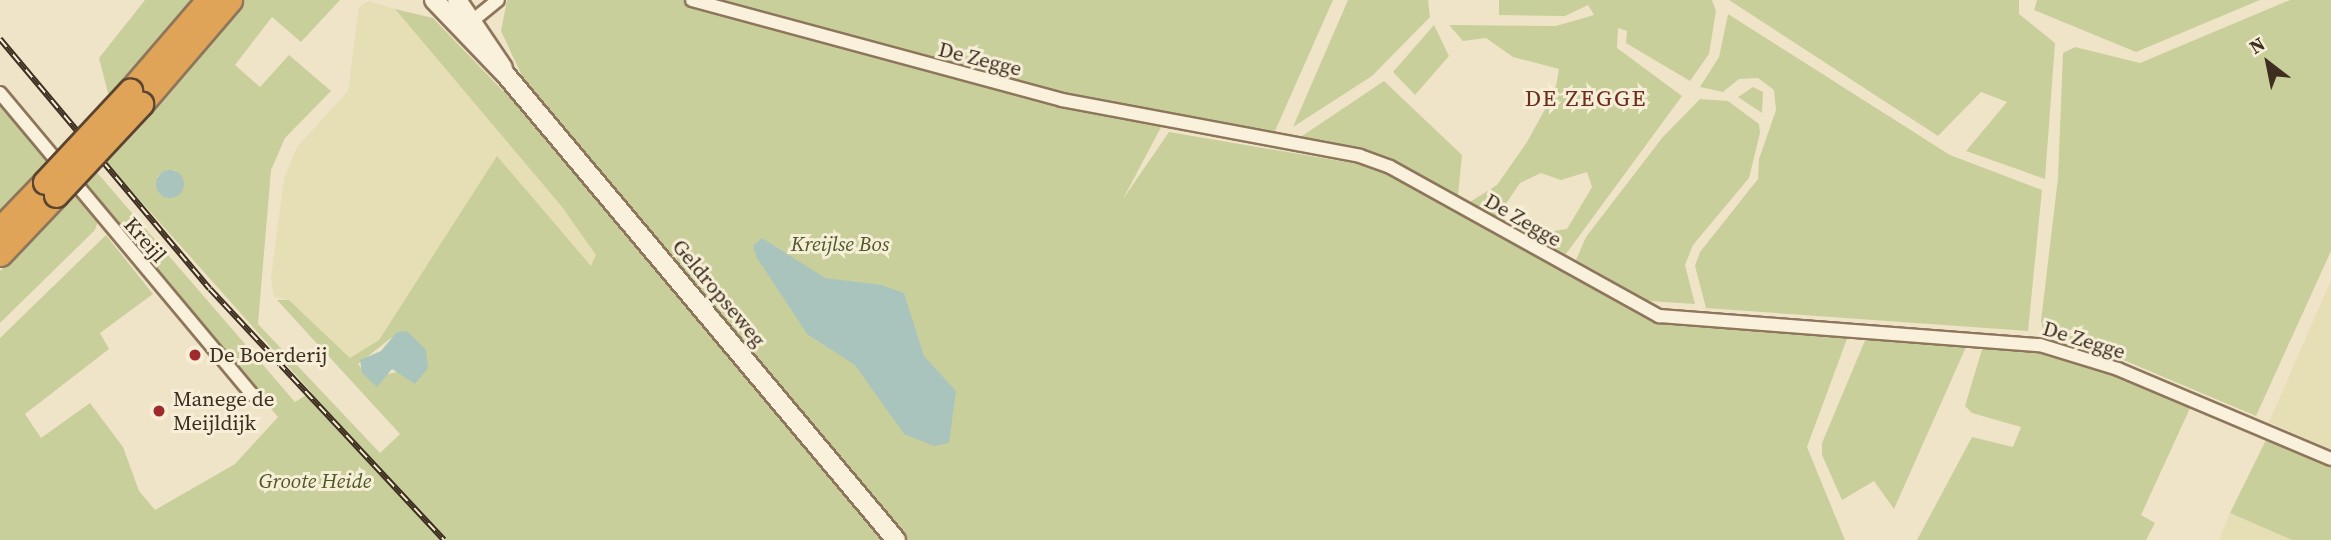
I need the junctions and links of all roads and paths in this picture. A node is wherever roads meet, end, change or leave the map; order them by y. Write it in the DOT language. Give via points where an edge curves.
graph roads {
  1 [pos="208,0"];
  2 [pos="230,0"];
  3 [pos="434,0"];
  4 [pos="457,0"];
  5 [pos="498,0"];
  6 [pos="692,0"];
  7 [pos="467,25"];
  8 [pos="0,93"];
  9 [pos="135,97"];
  10 [pos="50,189"];
  11 [pos="0,229"];
  12 [pos="0,254"];
  13 [pos="252,394"];
  14 [pos="2331,459"];
  15 [pos="896,540"];
  1 -- 9 [label="highway"];
  2 -- 9 [label="highway"];
  3 -- 7 [label="main road"];
  4 -- 7 [label="main road"];
  5 -- 7 [label="street"];
  6 -- 14 [label="street, De Zegge" via="1088,106 1360,156 1390,167 1659,316 2040,345 2118,369"];
  7 -- 15 [label="main road, Geldropseweg"];
  8 -- 13 [label="street, Kreijl"];
  9 -- 10 [label="highway, bridge"];
  10 -- 11 [label="highway"];
  10 -- 12 [label="highway"];
}
